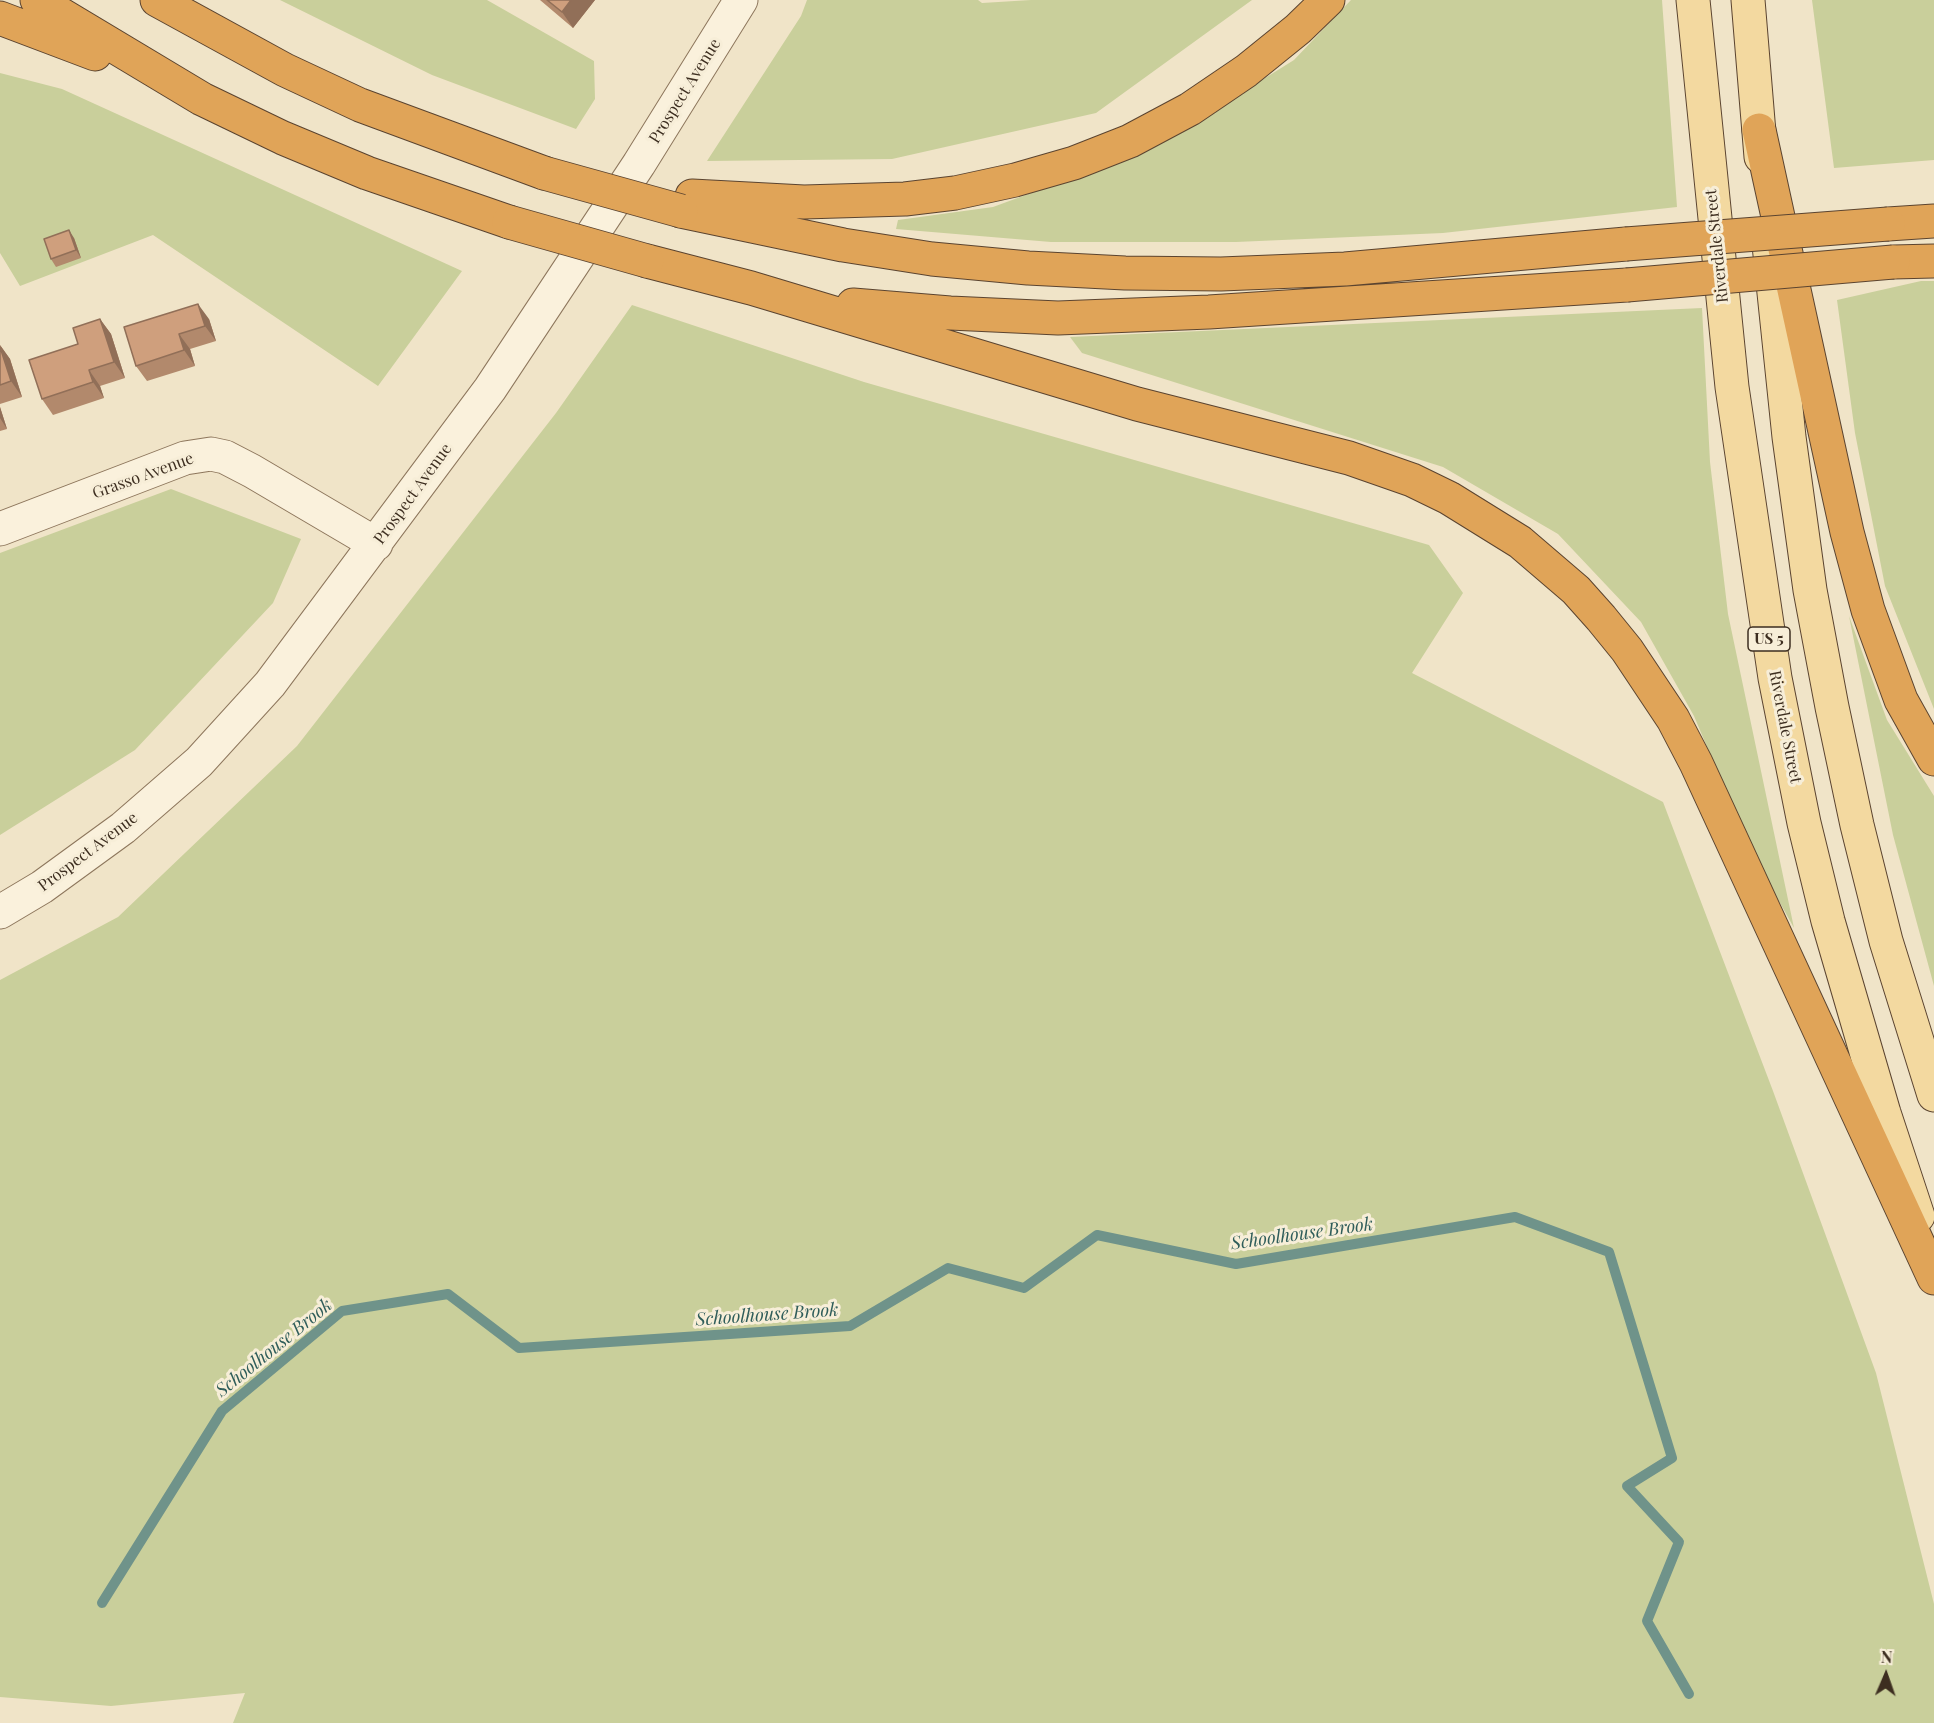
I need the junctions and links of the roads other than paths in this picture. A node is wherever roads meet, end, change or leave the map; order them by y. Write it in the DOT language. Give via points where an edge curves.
graph roads {
  1 [pos="37,0"];
  2 [pos="157,0"];
  3 [pos="741,0"];
  4 [pos="1328,0"];
  5 [pos="1693,0"];
  6 [pos="1748,0"];
  7 [pos="0,18"];
  8 [pos="186,90"];
  9 [pos="1759,130"];
  10 [pos="686,204"];
  11 [pos="1934,221"];
  12 [pos="1934,261"];
  13 [pos="751,288"];
  14 [pos="0,529"];
  15 [pos="376,544"];
  16 [pos="1934,759"];
  17 [pos="0,912"];
  18 [pos="1934,1095"];
  19 [pos="1934,1260"];
  20 [pos="1934,1278"];
  1 -- 8 [label="highway"];
  2 -- 10 [label="highway, bridge" via="285,70 360,105 544,173 598,188"];
  3 -- 15 [label="street, Prospect Avenue" via="639,164 496,379"];
  4 -- 10 [label="highway" via="1255,64 1190,109 1131,141 1074,163 975,189 905,199"];
  5 -- 19 [label="main road, Riverdale Street / US 5" via="1732,387 1775,678 1828,921 1884,1113"];
  6 -- 9 [label="main road"];
  7 -- 8 [label="highway"];
  8 -- 13 [label="highway, bridge" via="368,174 509,222"];
  9 -- 16 [label="highway" via="1846,532 1868,610 1901,700"];
  9 -- 18 [label="main road" via="1789,437 1812,601 1857,825 1886,941"];
  10 -- 11 [label="highway, bridge" via="843,245 932,259 1125,273 1345,269"];
  12 -- 13 [label="highway, bridge" via="1627,285 1058,318 876,307"];
  13 -- 20 [label="highway" via="1076,387 1349,458 1412,480 1485,519 1548,566 1601,618 1673,719"];
  14 -- 15 [label="street, Grasso Avenue" via="184,458 211,454 252,471"];
  15 -- 17 [label="street, Prospect Avenue" via="270,684 199,762 123,828 42,887"];
}
